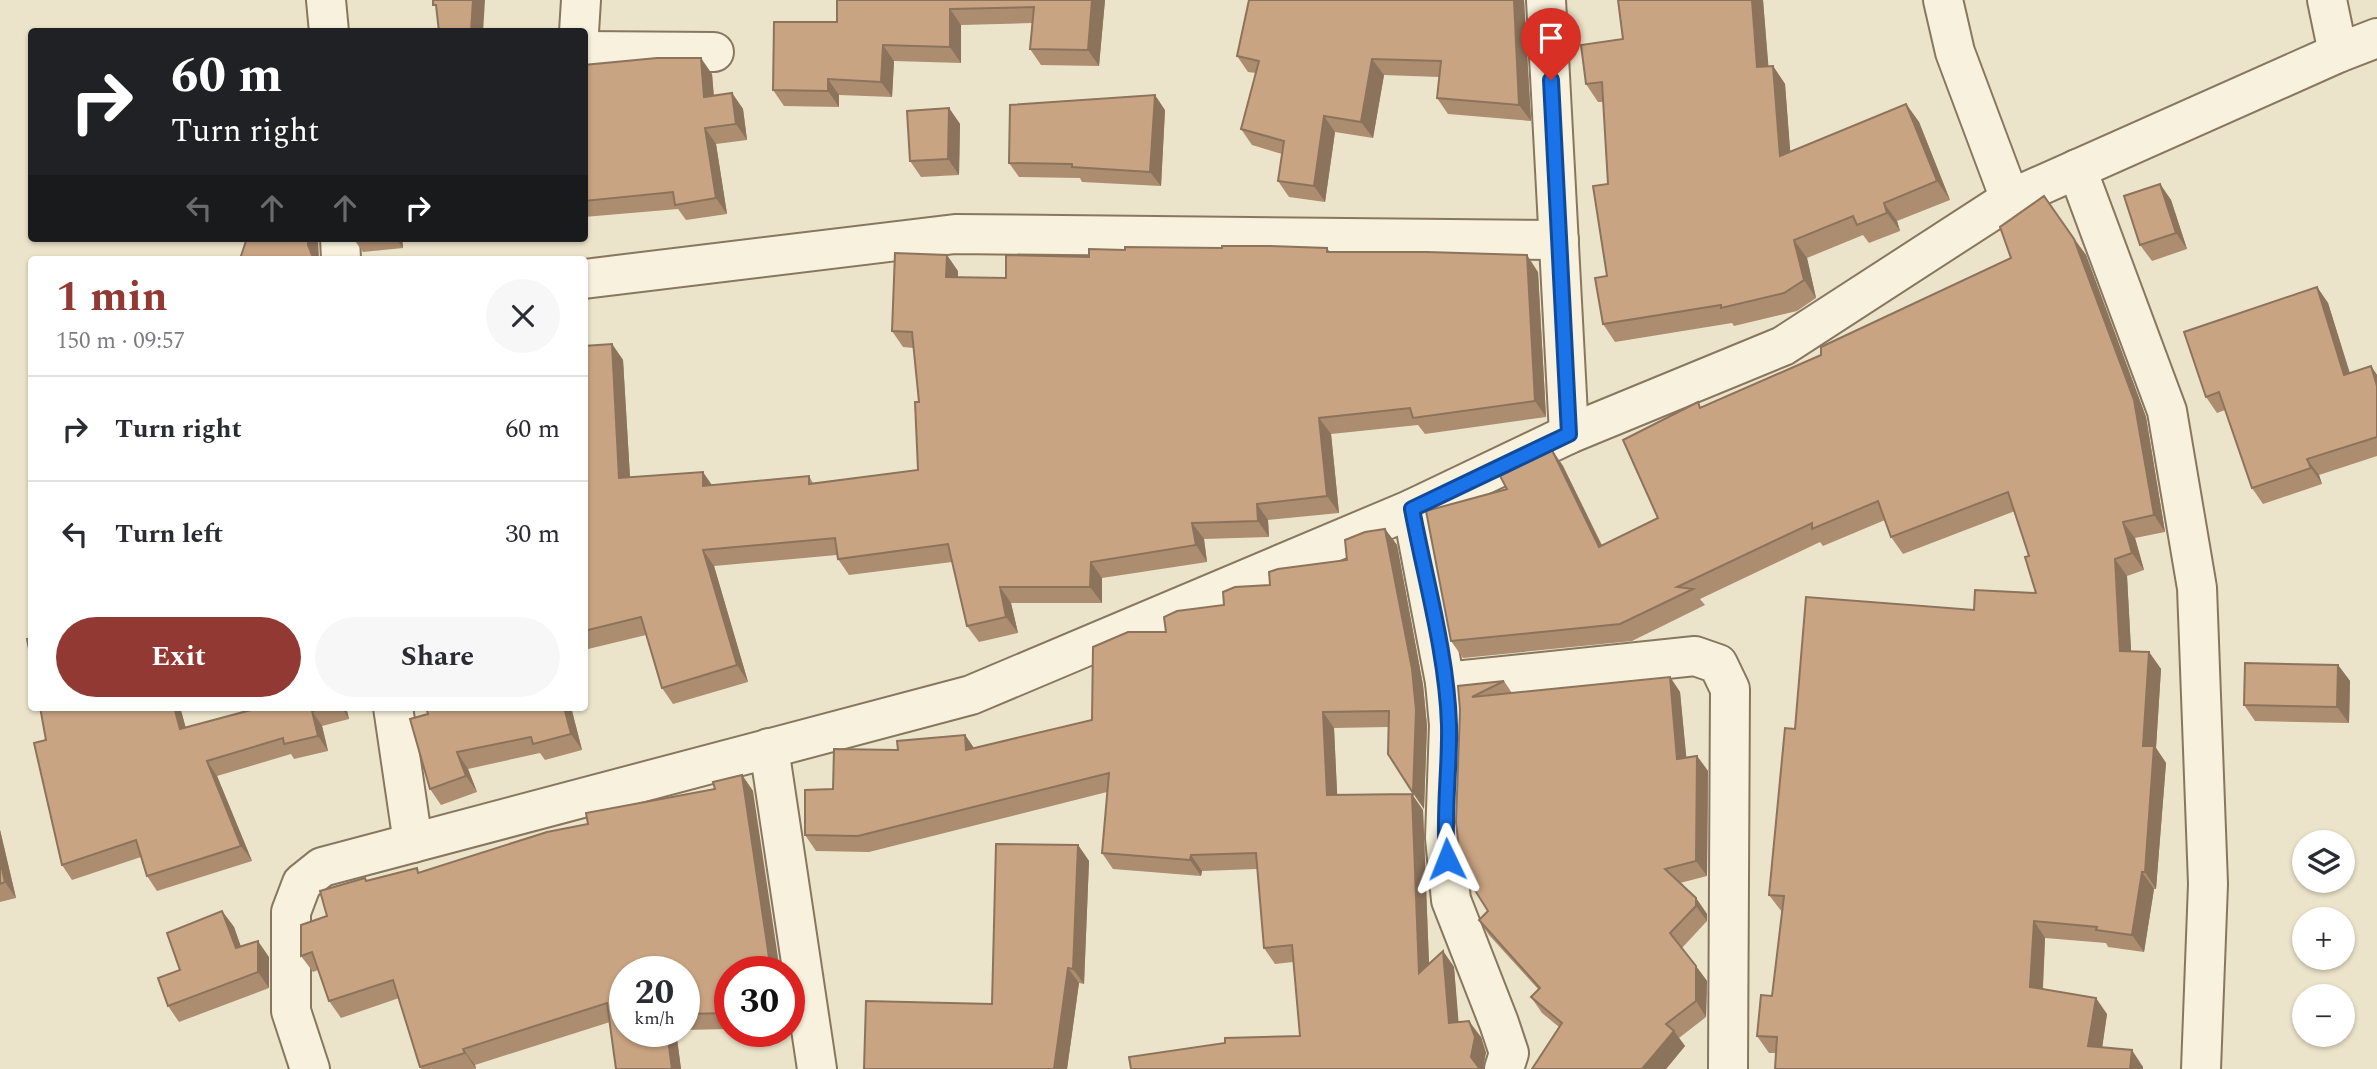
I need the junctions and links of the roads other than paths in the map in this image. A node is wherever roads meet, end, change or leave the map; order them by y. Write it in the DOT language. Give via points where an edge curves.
graph roads {
  1 [pos="326,0"];
  2 [pos="581,0"];
  3 [pos="1546,0"];
  4 [pos="1943,0"];
  5 [pos="2327,0"];
  6 [pos="328,28"];
  7 [pos="579,28"];
  8 [pos="2377,38"];
  9 [pos="588,51"];
  10 [pos="714,52"];
  11 [pos="2337,53"];
  12 [pos="2077,169"];
  13 [pos="2010,199"];
  14 [pos="1559,240"];
  15 [pos="588,279"];
  16 [pos="1569,434"];
  17 [pos="1412,509"];
  18 [pos="1446,682"];
  19 [pos="394,711"];
  20 [pos="769,748"];
  21 [pos="413,844"];
  22 [pos="310,1069"];
  23 [pos="817,1069"];
  24 [pos="1504,1069"];
  25 [pos="1728,1069"];
  26 [pos="2201,1069"];
  1 -- 6 [label="street"];
  2 -- 7 [label="street"];
  3 -- 14 [label="street"];
  4 -- 13 [label="street" via="1955,52"];
  5 -- 11 [label="street"];
  8 -- 11 [label="street"];
  9 -- 10 [label="street"];
  11 -- 12 [label="street"];
  12 -- 13 [label="street"];
  12 -- 26 [label="street" via="2167,411 2197,587 2208,884"];
  13 -- 16 [label="street" via="1783,346"];
  14 -- 15 [label="street" via="955,234"];
  14 -- 16 [label="street"];
  16 -- 17 [label="street"];
  17 -- 18 [label="street"];
  17 -- 20 [label="street" via="971,695"];
  18 -- 24 [label="street" via="1445,838 1451,900 1499,1023 1508,1053"];
  18 -- 25 [label="street" via="1695,656 1718,664 1730,689"];
  19 -- 21 [label="street"];
  20 -- 21 [label="street"];
  20 -- 23 [label="street"];
  21 -- 22 [label="street" via="322,867 302,883 290,912 291,1011"];
}
